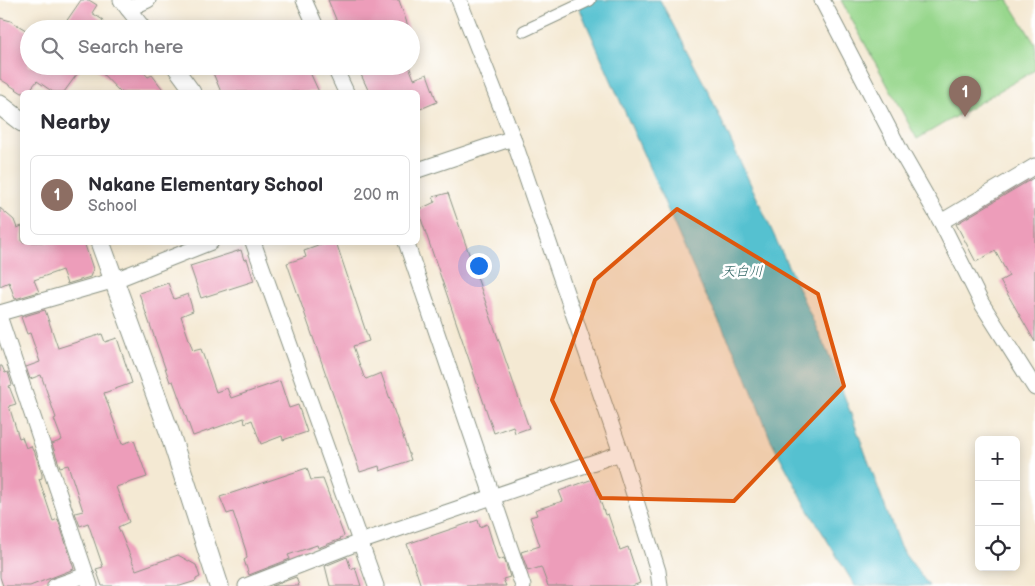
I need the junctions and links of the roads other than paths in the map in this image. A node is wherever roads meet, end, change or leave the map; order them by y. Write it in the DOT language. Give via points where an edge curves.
graph roads {
  1 [pos="148,0"];
  2 [pos="304,0"];
  3 [pos="459,0"];
  4 [pos="590,0"];
  5 [pos="822,0"];
  6 [pos="124,5"];
  7 [pos="136,20"];
  8 [pos="313,20"];
  9 [pos="526,30"];
  10 [pos="181,75"];
  11 [pos="338,75"];
  12 [pos="192,90"];
  13 [pos="345,90"];
  14 [pos="0,104"];
  15 [pos="20,120"];
  16 [pos="513,138"];
  17 [pos="1035,166"];
  18 [pos="420,169"];
  19 [pos="941,222"];
  20 [pos="101,245"];
  21 [pos="203,245"];
  22 [pos="255,245"];
  23 [pos="407,245"];
  24 [pos="114,280"];
  25 [pos="0,313"];
  26 [pos="0,319"];
  27 [pos="1035,388"];
  28 [pos="620,453"];
  29 [pos="492,496"];
  30 [pos="360,542"];
  31 [pos="88,580"];
  32 [pos="55,586"];
  33 [pos="219,586"];
  34 [pos="246,586"];
  35 [pos="376,586"];
  36 [pos="523,586"];
  37 [pos="660,586"];
  1 -- 6 [label="street"];
  2 -- 8 [label="street"];
  3 -- 16 [label="street"];
  4 -- 9 [label="street"];
  5 -- 19 [label="street"];
  6 -- 7 [label="street"];
  10 -- 12 [label="street"];
  11 -- 13 [label="street"];
  14 -- 15 [label="street"];
  16 -- 18 [label="street"];
  16 -- 28 [label="street"];
  17 -- 19 [label="street"];
  19 -- 27 [label="street" via="982,304"];
  20 -- 24 [label="street"];
  21 -- 24 [label="street"];
  22 -- 30 [label="street"];
  23 -- 29 [label="street"];
  24 -- 25 [label="street"];
  24 -- 33 [label="street" via="169,431"];
  26 -- 31 [label="street"];
  28 -- 29 [label="street"];
  28 -- 37 [label="street"];
  29 -- 30 [label="street"];
  29 -- 36 [label="street"];
  30 -- 34 [label="street"];
  30 -- 35 [label="street"];
  31 -- 32 [label="street"];
}
